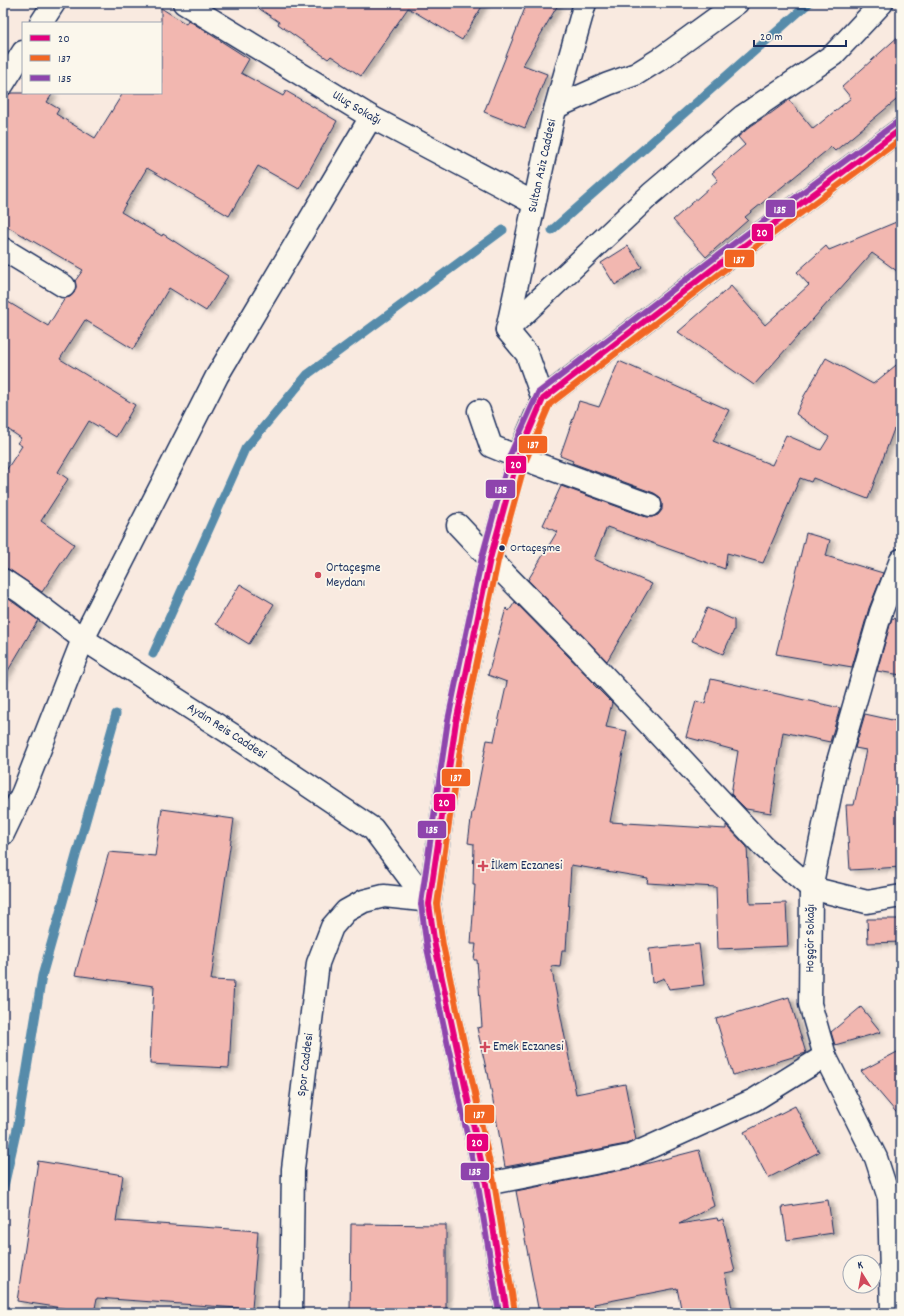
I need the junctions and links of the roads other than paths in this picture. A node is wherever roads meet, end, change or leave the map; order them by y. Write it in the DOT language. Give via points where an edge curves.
graph roads {
  1 [pos="54,3"];
  2 [pos="184,3"];
  3 [pos="585,3"];
  4 [pos="736,3"];
  5 [pos="882,3"];
  6 [pos="42,22"];
  7 [pos="22,54"];
  8 [pos="3,84"];
  9 [pos="556,107"];
  10 [pos="371,117"];
  11 [pos="901,129"];
  12 [pos="534,203"];
  13 [pos="3,249"];
  14 [pos="64,286"];
  15 [pos="507,330"];
  16 [pos="543,399"];
  17 [pos="479,411"];
  18 [pos="518,457"];
  19 [pos="650,504"];
  20 [pos="458,525"];
  21 [pos="490,559"];
  22 [pos="901,560"];
  23 [pos="3,580"];
  24 [pos="83,639"];
  25 [pos="3,834"];
  26 [pos="811,888"];
  27 [pos="901,896"];
  28 [pos="429,904"];
  29 [pos="825,1056"];
  30 [pos="486,1184"];
  31 [pos="895,1197"];
  32 [pos="291,1313"];
  33 [pos="507,1313"];
  34 [pos="892,1313"];
  1 -- 6 [label="street"];
  2 -- 10 [label="street, Uluç Sokağı"];
  3 -- 9 [label="street, Sultan Aziz Caddesi"];
  4 -- 9 [label="street" via="636,74"];
  5 -- 15 [label="street" via="833,55 744,116 651,194"];
  7 -- 8 [label="street"];
  9 -- 12 [label="street, Sultan Aziz Caddesi"];
  10 -- 12 [label="street, Uluç Sokağı"];
  10 -- 24 [label="street" via="217,376"];
  11 -- 16 [label="main road"];
  12 -- 15 [label="street, Sultan Aziz Caddesi"];
  13 -- 14 [label="street"];
  15 -- 16 [label="street" via="527,354"];
  16 -- 18 [label="main road"];
  17 -- 18 [label="street" via="491,446"];
  18 -- 19 [label="street"];
  18 -- 21 [label="main road"];
  20 -- 21 [label="street"];
  21 -- 26 [label="street" via="577,647 764,847"];
  21 -- 28 [label="main road" via="456,722"];
  22 -- 26 [label="street, Hoşgör Sokağı" via="882,612 836,772"];
  23 -- 24 [label="street, Aydın Reis Caddesi"];
  24 -- 25 [label="street" via="23,792"];
  24 -- 28 [label="street, Aydın Reis Caddesi" via="373,829"];
  26 -- 27 [label="street" via="867,902"];
  26 -- 29 [label="street, Hoşgör Sokağı" via="810,1004"];
  28 -- 30 [label="main road" via="435,946"];
  28 -- 32 [label="street, Spor Caddesi" via="422,900 384,896 364,901 346,911 332,927 318,963 293,1169"];
  29 -- 30 [label="street" via="754,1100 630,1156"];
  29 -- 31 [label="street, Hoşgör Sokağı"];
  30 -- 33 [label="main road"];
  31 -- 34 [label="street, Hoşgör Sokağı"];
}
